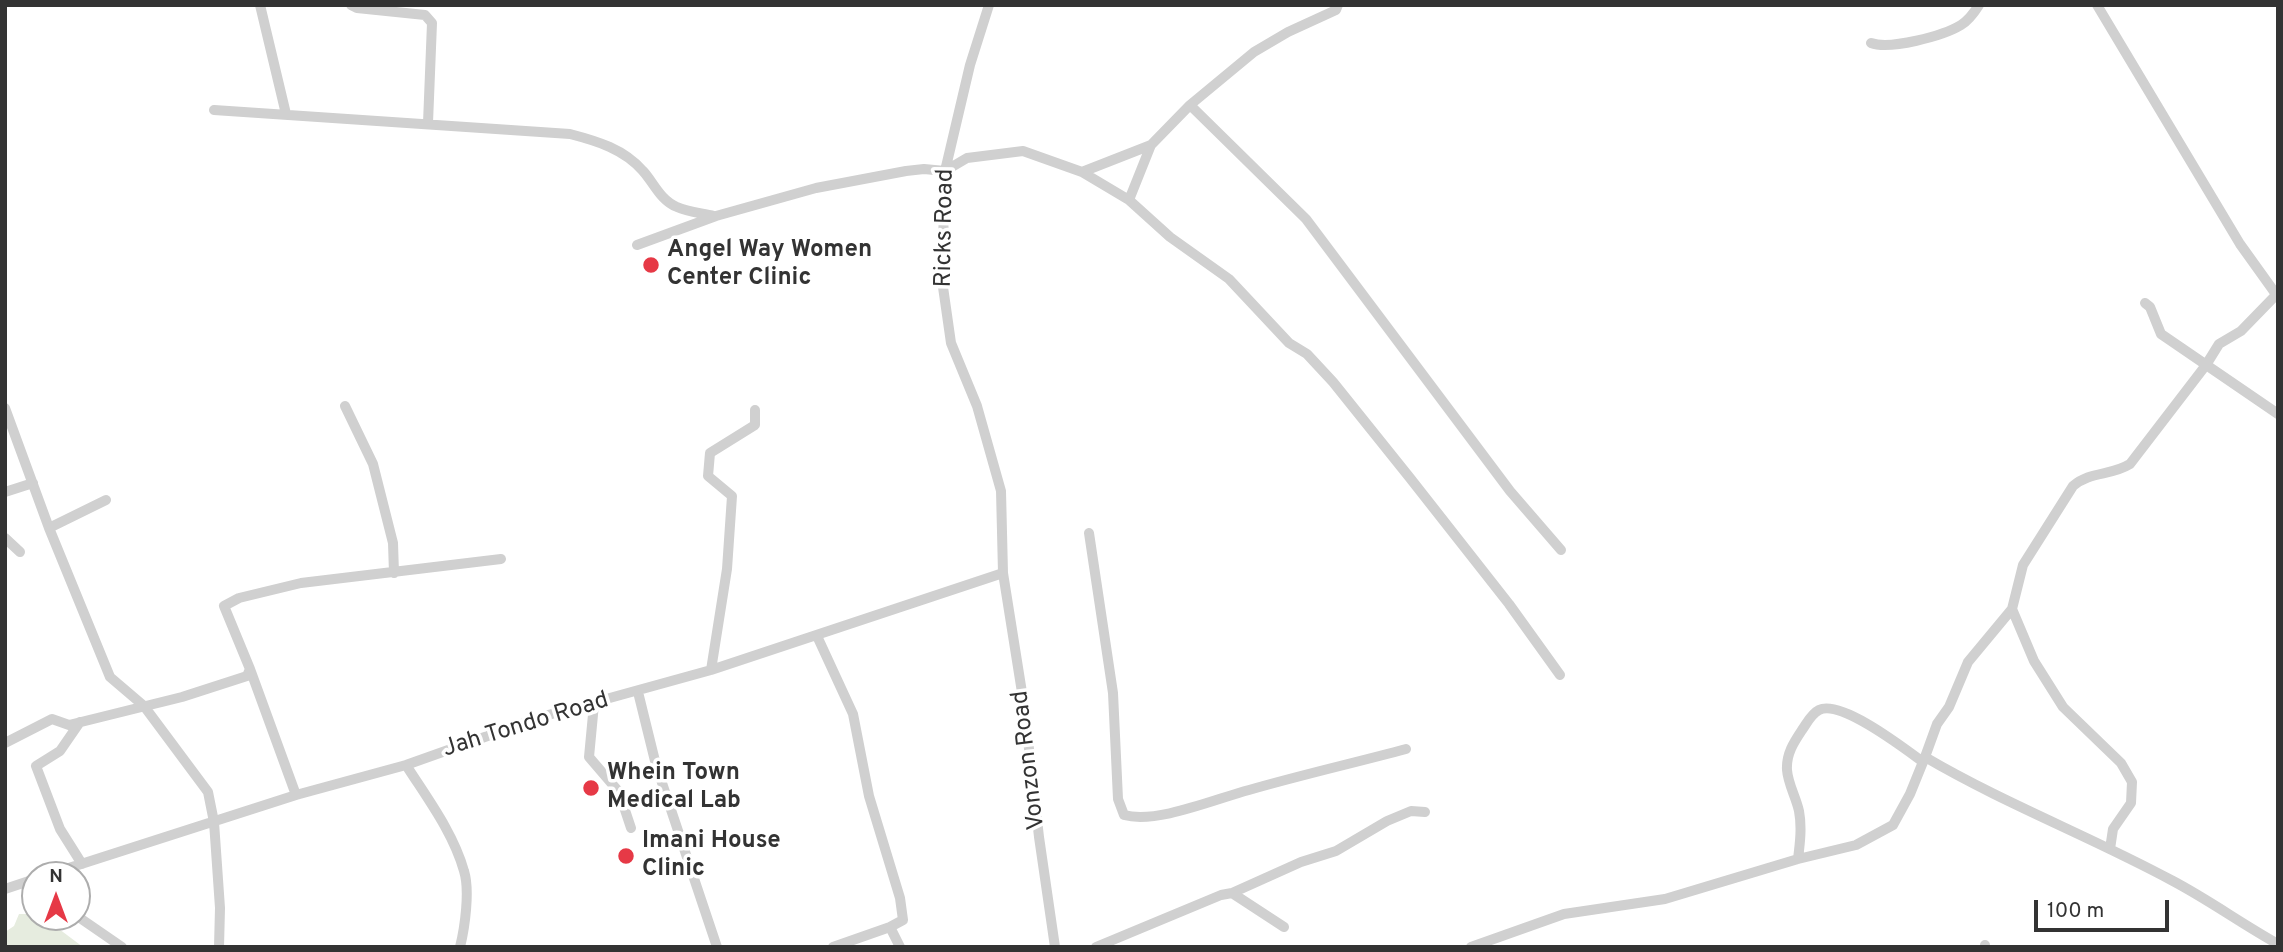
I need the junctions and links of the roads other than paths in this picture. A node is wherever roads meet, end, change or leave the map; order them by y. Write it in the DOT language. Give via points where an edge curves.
graph roads {
  1 [pos="260,5"];
  2 [pos="351,5"];
  3 [pos="989,5"];
  4 [pos="1338,5"];
  5 [pos="1979,5"];
  6 [pos="2097,5"];
  7 [pos="1871,43"];
  8 [pos="1190,106"];
  9 [pos="214,110"];
  10 [pos="286,114"];
  11 [pos="428,123"];
  12 [pos="1151,145"];
  13 [pos="945,171"];
  14 [pos="1082,172"];
  15 [pos="1129,200"];
  16 [pos="716,216"];
  17 [pos="637,245"];
  18 [pos="2277,296"];
  19 [pos="2145,303"];
  20 [pos="2206,365"];
  21 [pos="345,406"];
  22 [pos="5,408"];
  23 [pos="755,410"];
  24 [pos="2278,414"];
  25 [pos="33,483"];
  26 [pos="5,492"];
  27 [pos="106,500"];
  28 [pos="49,528"];
  29 [pos="1089,533"];
  30 [pos="5,538"];
  31 [pos="1561,550"];
  32 [pos="20,552"];
  33 [pos="501,559"];
  34 [pos="394,573"];
  35 [pos="1003,573"];
  36 [pos="2012,608"];
  37 [pos="817,635"];
  38 [pos="250,669"];
  39 [pos="711,670"];
  40 [pos="1560,675"];
  41 [pos="638,692"];
  42 [pos="594,704"];
  43 [pos="144,706"];
  44 [pos="80,722"];
  45 [pos="5,743"];
  46 [pos="1406,749"];
  47 [pos="1924,760"];
  48 [pos="406,765"];
  49 [pos="296,795"];
  50 [pos="1425,812"];
  51 [pos="214,822"];
  52 [pos="631,828"];
  53 [pos="2109,849"];
  54 [pos="1798,859"];
  55 [pos="80,861"];
  56 [pos="91,861"];
  57 [pos="1232,893"];
  58 [pos="91,926"];
  59 [pos="890,927"];
  60 [pos="1284,927"];
  61 [pos="2278,944"];
  62 [pos="122,947"];
  63 [pos="219,947"];
  64 [pos="460,947"];
  65 [pos="717,947"];
  66 [pos="833,947"];
  67 [pos="900,947"];
  68 [pos="1055,947"];
  69 [pos="1096,947"];
  70 [pos="1471,947"];
  1 -- 10 [label="street"];
  2 -- 11 [label="street" via="425,15 432,23"];
  3 -- 13 [label="street, Ricks Road"];
  4 -- 8 [label="street" via="1254,52"];
  5 -- 7 [label="street" via="1960,26 1939,34 1887,46"];
  6 -- 18 [label="street" via="2240,244"];
  8 -- 12 [label="street"];
  8 -- 31 [label="street" via="1306,219 1510,491"];
  9 -- 10 [label="street"];
  10 -- 11 [label="street"];
  11 -- 16 [label="street" via="570,134 605,144 626,155 676,207"];
  12 -- 14 [label="street"];
  12 -- 15 [label="street"];
  13 -- 14 [label="street" via="967,158 1023,151"];
  13 -- 16 [label="street" via="906,170 856,179"];
  13 -- 35 [label="street, Ricks Road" via="942,281 951,343 977,406 1001,491"];
  14 -- 15 [label="street"];
  15 -- 40 [label="street" via="1170,237 1229,279 1333,382"];
  16 -- 17 [label="street"];
  18 -- 20 [label="street" via="2241,331 2219,344"];
  19 -- 20 [label="street" via="2161,334"];
  20 -- 24 [label="street"];
  20 -- 36 [label="street" via="2130,464 2118,472 2082,478 2073,486 2023,565"];
  21 -- 34 [label="street" via="373,464 393,543"];
  22 -- 25 [label="street"];
  23 -- 39 [label="street" via="755,425 710,453 708,476 732,496 727,569"];
  25 -- 26 [label="street"];
  25 -- 28 [label="street"];
  27 -- 28 [label="street"];
  28 -- 43 [label="street" via="110,677"];
  29 -- 46 [label="street" via="1113,693 1118,799 1124,815 1174,812"];
  30 -- 32 [label="street"];
  33 -- 34 [label="street"];
  34 -- 38 [label="street" via="301,583 224,606"];
  35 -- 37 [label="street, Jah Tondo Road"];
  35 -- 68 [label="street, Vonzon Road"];
  36 -- 47 [label="street" via="1968,662"];
  36 -- 53 [label="street" via="2034,661 2063,707 2121,763 2132,782 2131,803 2113,829"];
  37 -- 39 [label="street, Jah Tondo Road"];
  37 -- 59 [label="street" via="853,714 869,796 900,898 903,920"];
  38 -- 43 [label="street" via="247,676"];
  38 -- 49 [label="street"];
  39 -- 41 [label="street, Jah Tondo Road"];
  41 -- 42 [label="street, Jah Tondo Road"];
  41 -- 65 [label="street" via="656,765"];
  42 -- 48 [label="street, Jah Tondo Road" via="541,717"];
  42 -- 52 [label="street" via="589,757 619,792"];
  43 -- 44 [label="street"];
  43 -- 51 [label="street" via="208,792"];
  44 -- 45 [label="street" via="69,726 52,719"];
  44 -- 55 [label="street" via="61,751 36,766 60,830"];
  47 -- 53 [label="street"];
  47 -- 54 [label="street" via="1893,825 1856,845"];
  47 -- 54 [label="street" via="1836,709 1819,710 1787,760 1799,810"];
  48 -- 49 [label="street, Jah Tondo Road"];
  48 -- 64 [label="street" via="434,808 465,873 466,922"];
  49 -- 51 [label="street, Jah Tondo Road"];
  50 -- 57 [label="street" via="1411,811 1387,821 1336,851"];
  51 -- 56 [label="street, Jah Tondo Road"];
  51 -- 63 [label="street"];
  53 -- 61 [label="street"];
  54 -- 70 [label="street" via="1665,899 1563,914"];
  57 -- 60 [label="street"];
  57 -- 69 [label="street"];
  58 -- 62 [label="street"];
  59 -- 66 [label="street"];
  59 -- 67 [label="street"];
}
